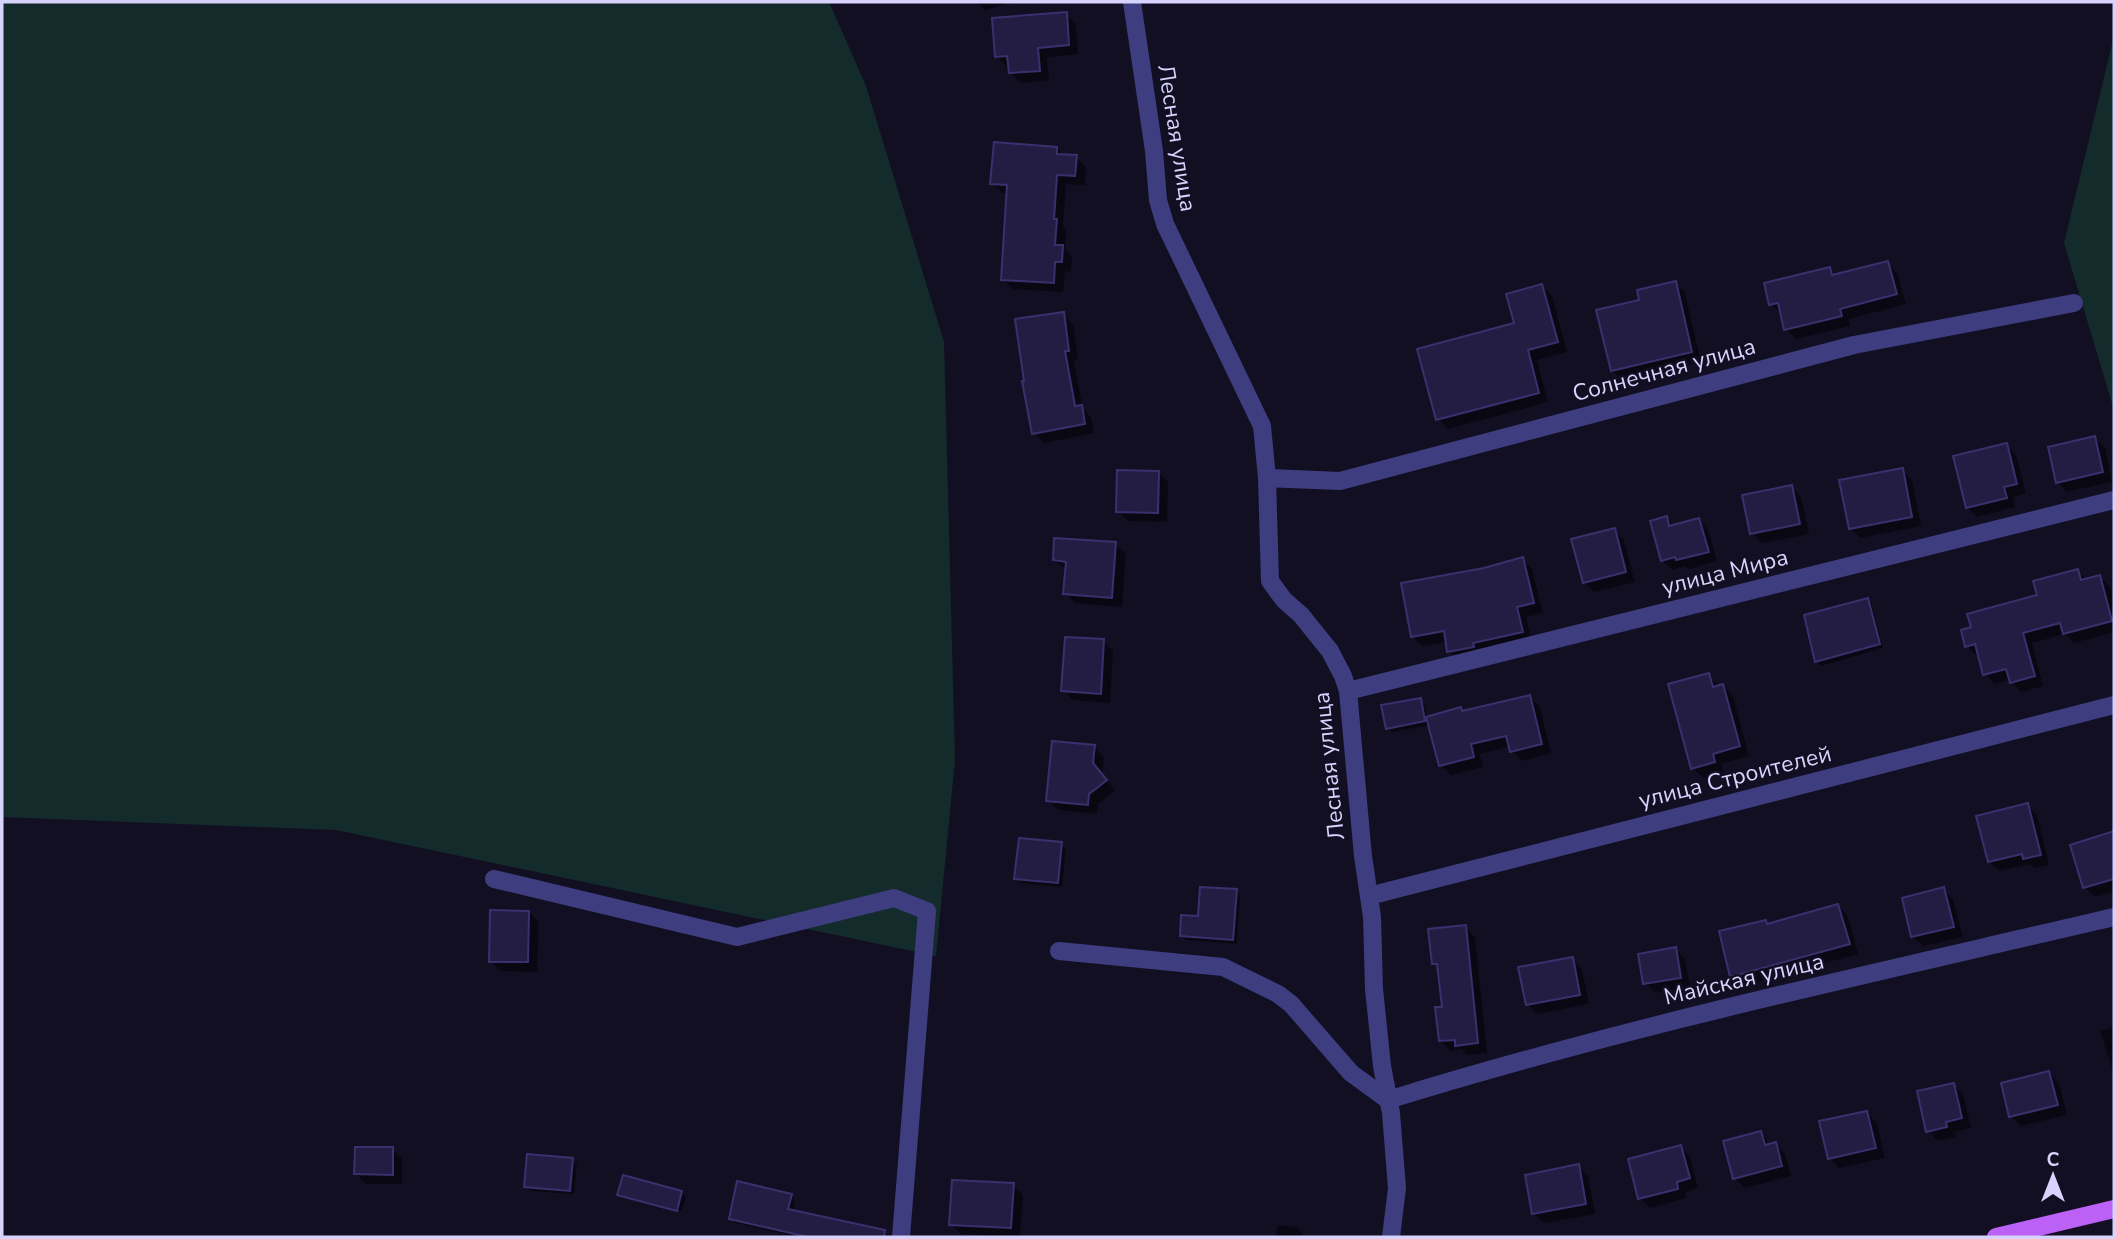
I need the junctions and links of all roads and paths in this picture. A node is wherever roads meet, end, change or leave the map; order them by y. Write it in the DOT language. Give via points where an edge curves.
graph roads {
  1 [pos="1132,2"];
  2 [pos="2074,303"];
  3 [pos="1267,478"];
  4 [pos="2114,500"];
  5 [pos="1348,691"];
  6 [pos="2114,705"];
  7 [pos="494,879"];
  8 [pos="1369,896"];
  9 [pos="2114,917"];
  10 [pos="1059,951"];
  11 [pos="1388,1100"];
  12 [pos="2114,1209"];
  13 [pos="901,1237"];
  14 [pos="1391,1237"];
  15 [pos="1996,1237"];
  1 -- 3 [label="street, Лесная улица" via="1158,200 1165,224 1262,426"];
  2 -- 3 [label="street, Солнечная улица" via="1854,345 1340,481"];
  3 -- 5 [label="street, Лесная улица" via="1270,581 1330,651"];
  4 -- 5 [label="street, улица Мира"];
  5 -- 8 [label="street, Лесная улица"];
  6 -- 8 [label="street, улица Строителей"];
  7 -- 13 [label="street" via="737,937 894,898 927,911"];
  8 -- 11 [label="street, Лесная улица" via="1374,989"];
  9 -- 11 [label="street, Майская улица" via="1693,1016"];
  10 -- 11 [label="street" via="1223,967 1245,976 1291,1004 1351,1073"];
  11 -- 14 [label="street, Лесная улица" via="1397,1188"];
  12 -- 15 [label="main road"];
}
